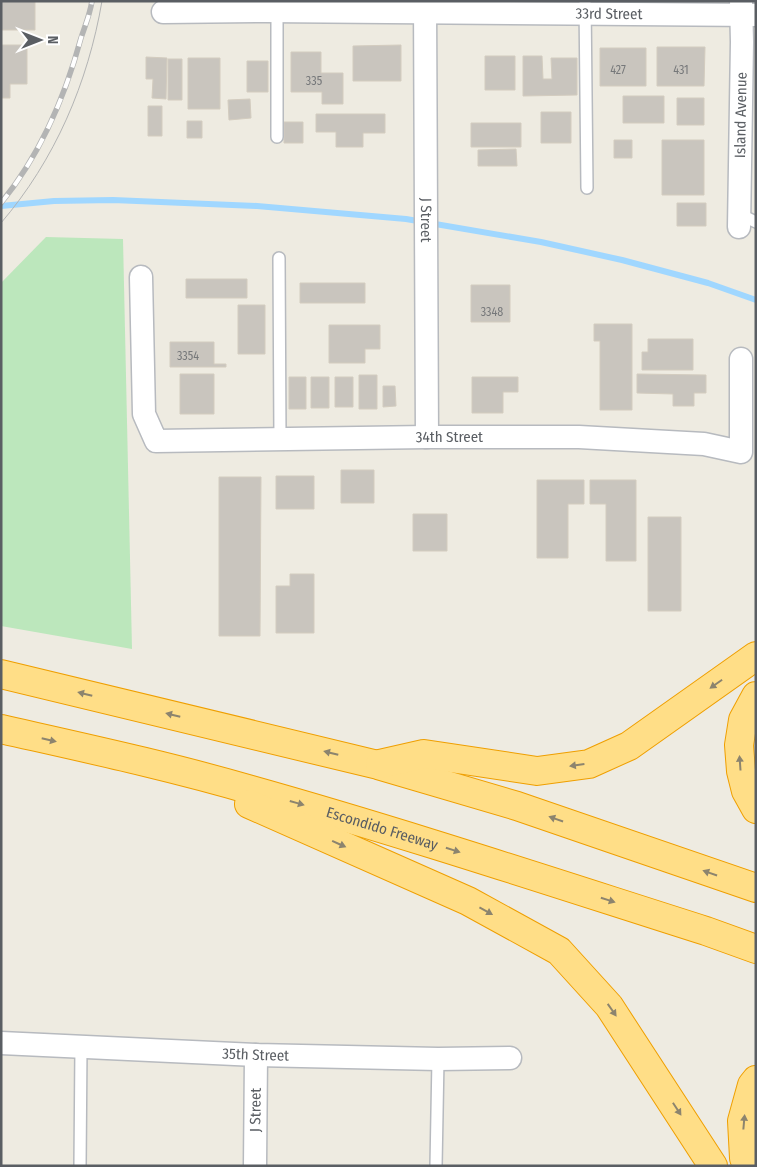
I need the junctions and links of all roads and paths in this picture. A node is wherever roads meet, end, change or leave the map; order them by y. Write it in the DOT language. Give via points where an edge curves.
graph roads {
  1 [pos="425,7"];
  2 [pos="269,8"];
  3 [pos="586,8"];
  4 [pos="746,11"];
  5 [pos="163,12"];
  6 [pos="277,137"];
  7 [pos="587,188"];
  8 [pos="745,221"];
  9 [pos="279,258"];
  10 [pos="141,277"];
  11 [pos="741,358"];
  12 [pos="427,437"];
  13 [pos="280,440"];
  14 [pos="756,656"];
  15 [pos="1,674"];
  16 [pos="756,696"];
  17 [pos="1,729"];
  18 [pos="378,765"];
  19 [pos="166,767"];
  20 [pos="756,809"];
  21 [pos="756,888"];
  22 [pos="756,949"];
  23 [pos="1,1043"];
  24 [pos="81,1047"];
  25 [pos="256,1054"];
  26 [pos="510,1058"];
  27 [pos="438,1059"];
  28 [pos="756,1080"];
  29 [pos="80,1166"];
  30 [pos="254,1166"];
  31 [pos="436,1166"];
  32 [pos="714,1166"];
  33 [pos="747,1166"];
  1 -- 2 [label="street, 33rd Street"];
  1 -- 3 [label="street, 33rd Street"];
  1 -- 12 [label="street, J Street"];
  2 -- 5 [label="street, 33rd Street"];
  2 -- 6 [label="lane"];
  3 -- 4 [label="street, 33rd Street"];
  3 -- 7 [label="lane"];
  4 -- 8 [label="street, Island Avenue" via="742,42"];
  9 -- 13 [label="lane"];
  10 -- 13 [label="street, 34th Street" via="144,414 156,441"];
  11 -- 12 [label="street, 34th Street" via="741,452 704,444 579,437"];
  12 -- 13 [label="street, 34th Street"];
  14 -- 18 [label="highway, one-way" via="629,746 589,764 537,771 424,754"];
  18 -- 15 [label="highway, one-way"];
  20 -- 16 [label="highway, one-way" via="746,791 739,745 743,720"];
  17 -- 19 [label="highway, Escondido Freeway, one-way"];
  21 -- 18 [label="highway, one-way" via="517,806"];
  19 -- 22 [label="highway, Escondido Freeway, one-way" via="375,826"];
  19 -- 32 [label="highway, one-way" via="468,901 560,951 609,1006"];
  23 -- 24 [label="street, 35th Street"];
  24 -- 25 [label="street, 35th Street"];
  24 -- 29 [label="lane"];
  25 -- 27 [label="street, 35th Street"];
  25 -- 30 [label="street, J Street"];
  26 -- 27 [label="street, 35th Street"];
  27 -- 31 [label="lane"];
  33 -- 28 [label="highway, one-way" via="742,1121"];
}
